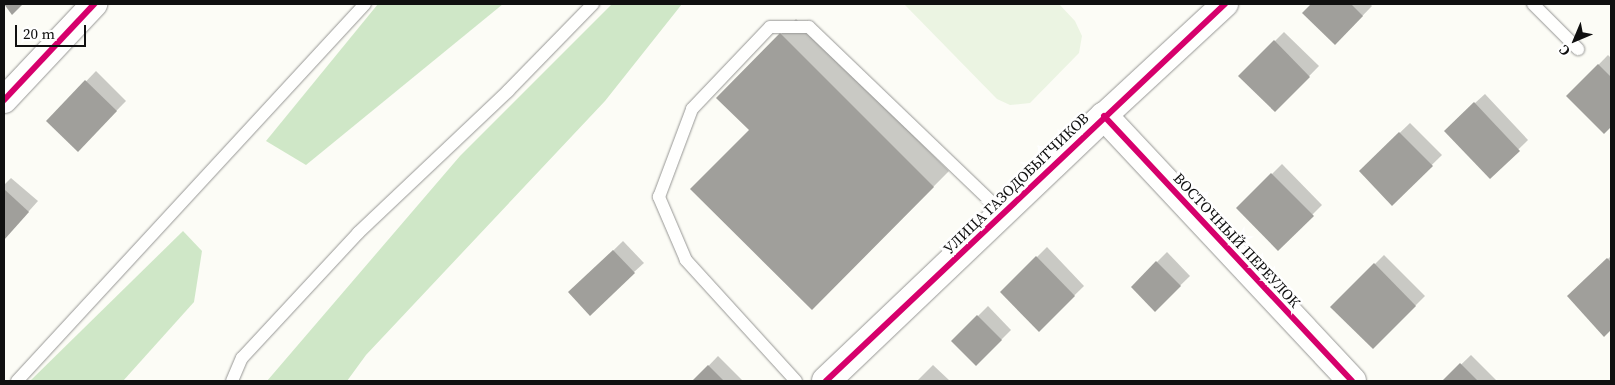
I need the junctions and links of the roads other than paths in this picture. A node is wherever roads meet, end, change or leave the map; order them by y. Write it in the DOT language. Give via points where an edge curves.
graph roads {
  1 [pos="94,4"];
  2 [pos="365,4"];
  3 [pos="593,4"];
  4 [pos="1225,4"];
  5 [pos="1533,4"];
  6 [pos="1578,49"];
  7 [pos="4,100"];
  8 [pos="1104,116"];
  9 [pos="1003,213"];
  10 [pos="16,381"];
  11 [pos="232,381"];
  12 [pos="796,381"];
  13 [pos="826,381"];
  14 [pos="1352,381"];
  1 -- 7 [label="street"];
  2 -- 10 [label="lane"];
  3 -- 11 [label="lane" via="358,233 242,358"];
  4 -- 8 [label="street, УЛИЦА ГАЗОДОБЫТЧИКОВ"];
  5 -- 6 [label="lane"];
  8 -- 9 [label="street, УЛИЦА ГАЗОДОБЫТЧИКОВ"];
  8 -- 14 [label="street, ВОСТОЧНЫЙ ПЕРЕУЛОК"];
  9 -- 12 [label="lane" via="809,27 770,27 692,108 660,197 686,260"];
  9 -- 13 [label="street, УЛИЦА ГАЗОДОБЫТЧИКОВ"];
}
